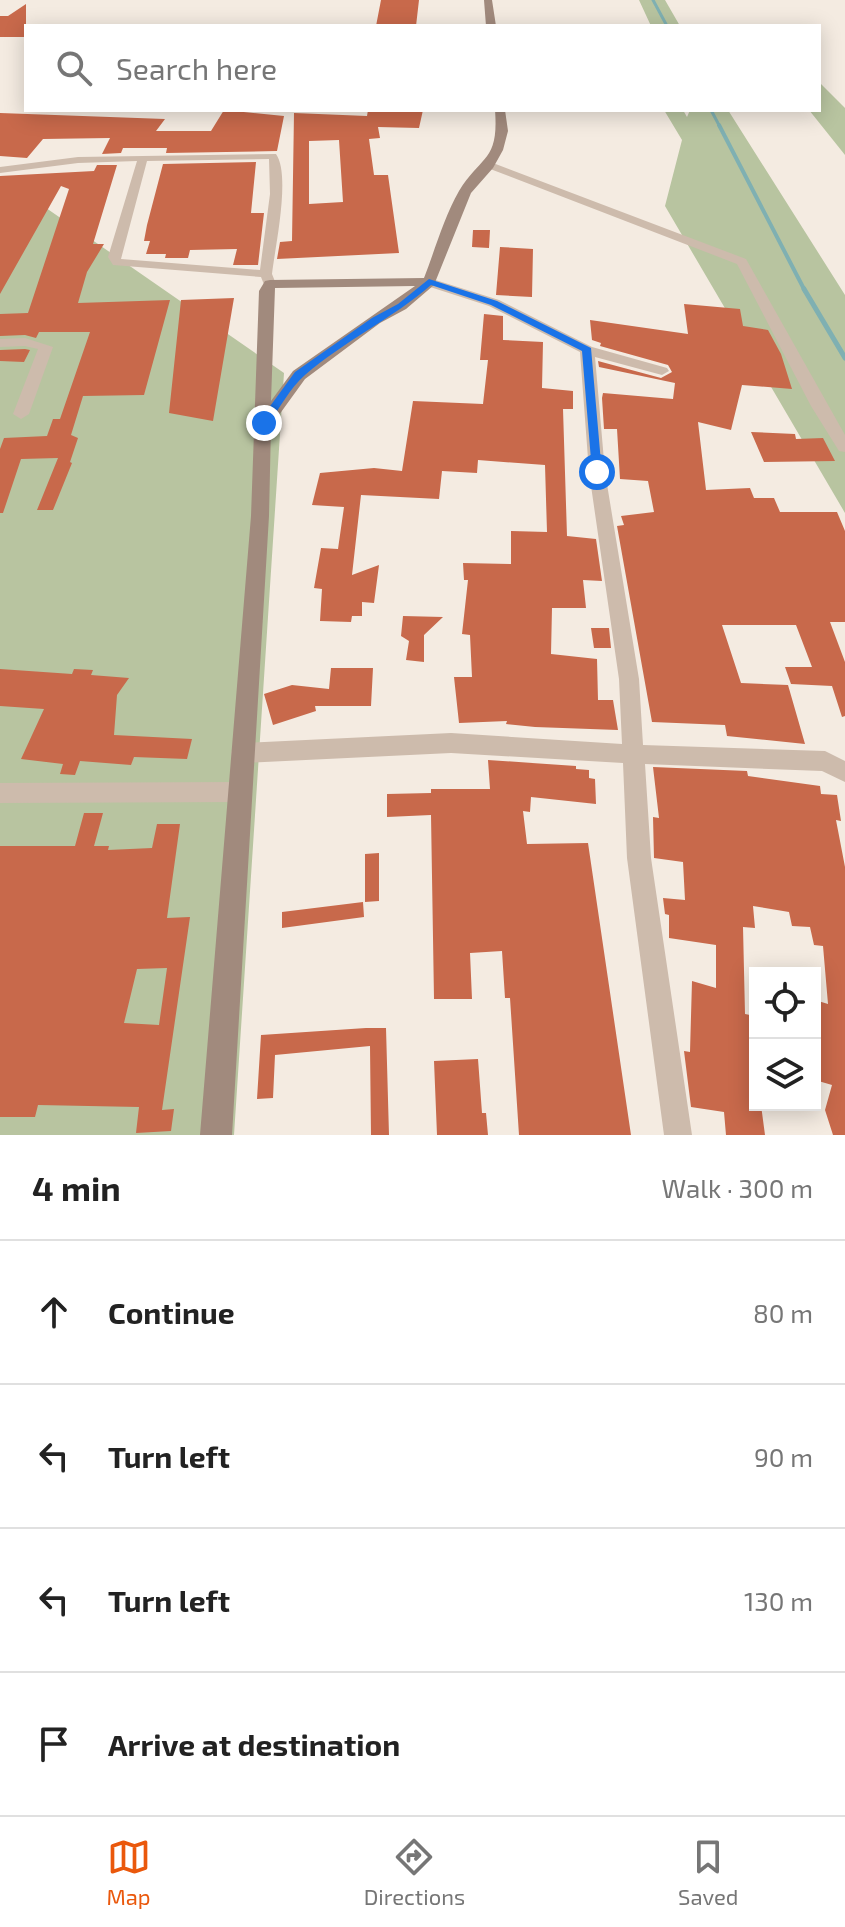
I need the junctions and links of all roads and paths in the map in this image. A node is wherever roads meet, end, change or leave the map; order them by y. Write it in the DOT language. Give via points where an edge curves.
graph roads {
  1 [pos="488,0"];
  2 [pos="491,24"];
  3 [pos="500,112"];
  4 [pos="143,158"];
  5 [pos="489,165"];
  6 [pos="0,170"];
  7 [pos="268,279"];
  8 [pos="429,282"];
  9 [pos="0,343"];
  10 [pos="587,350"];
  11 [pos="662,371"];
  12 [pos="21,414"];
  13 [pos="264,423"];
  14 [pos="845,447"];
  15 [pos="242,753"];
  16 [pos="632,754"];
  17 [pos="845,772"];
  18 [pos="241,792"];
  19 [pos="0,793"];
  20 [pos="216,1135"];
  21 [pos="678,1135"];
  1 -- 2 [label="street"];
  3 -- 5 [label="street" via="502,131"];
  4 -- 6 [label="street"];
  4 -- 7 [label="street" via="272,156 276,194"];
  4 -- 7 [label="street" via="114,257 117,262"];
  5 -- 8 [label="street" via="465,192"];
  5 -- 14 [label="street" via="742,262"];
  7 -- 8 [label="street"];
  7 -- 13 [label="street"];
  8 -- 10 [label="street" via="494,303"];
  8 -- 13 [label="street" via="299,375"];
  9 -- 12 [label="street" via="46,347"];
  10 -- 11 [label="street"];
  10 -- 16 [label="street" via="597,472 629,679"];
  13 -- 15 [label="street"];
  15 -- 16 [label="street" via="451,743"];
  15 -- 18 [label="street"];
  16 -- 17 [label="street" via="825,761"];
  16 -- 21 [label="street" via="639,858"];
  18 -- 19 [label="street"];
  18 -- 20 [label="street"];
}
